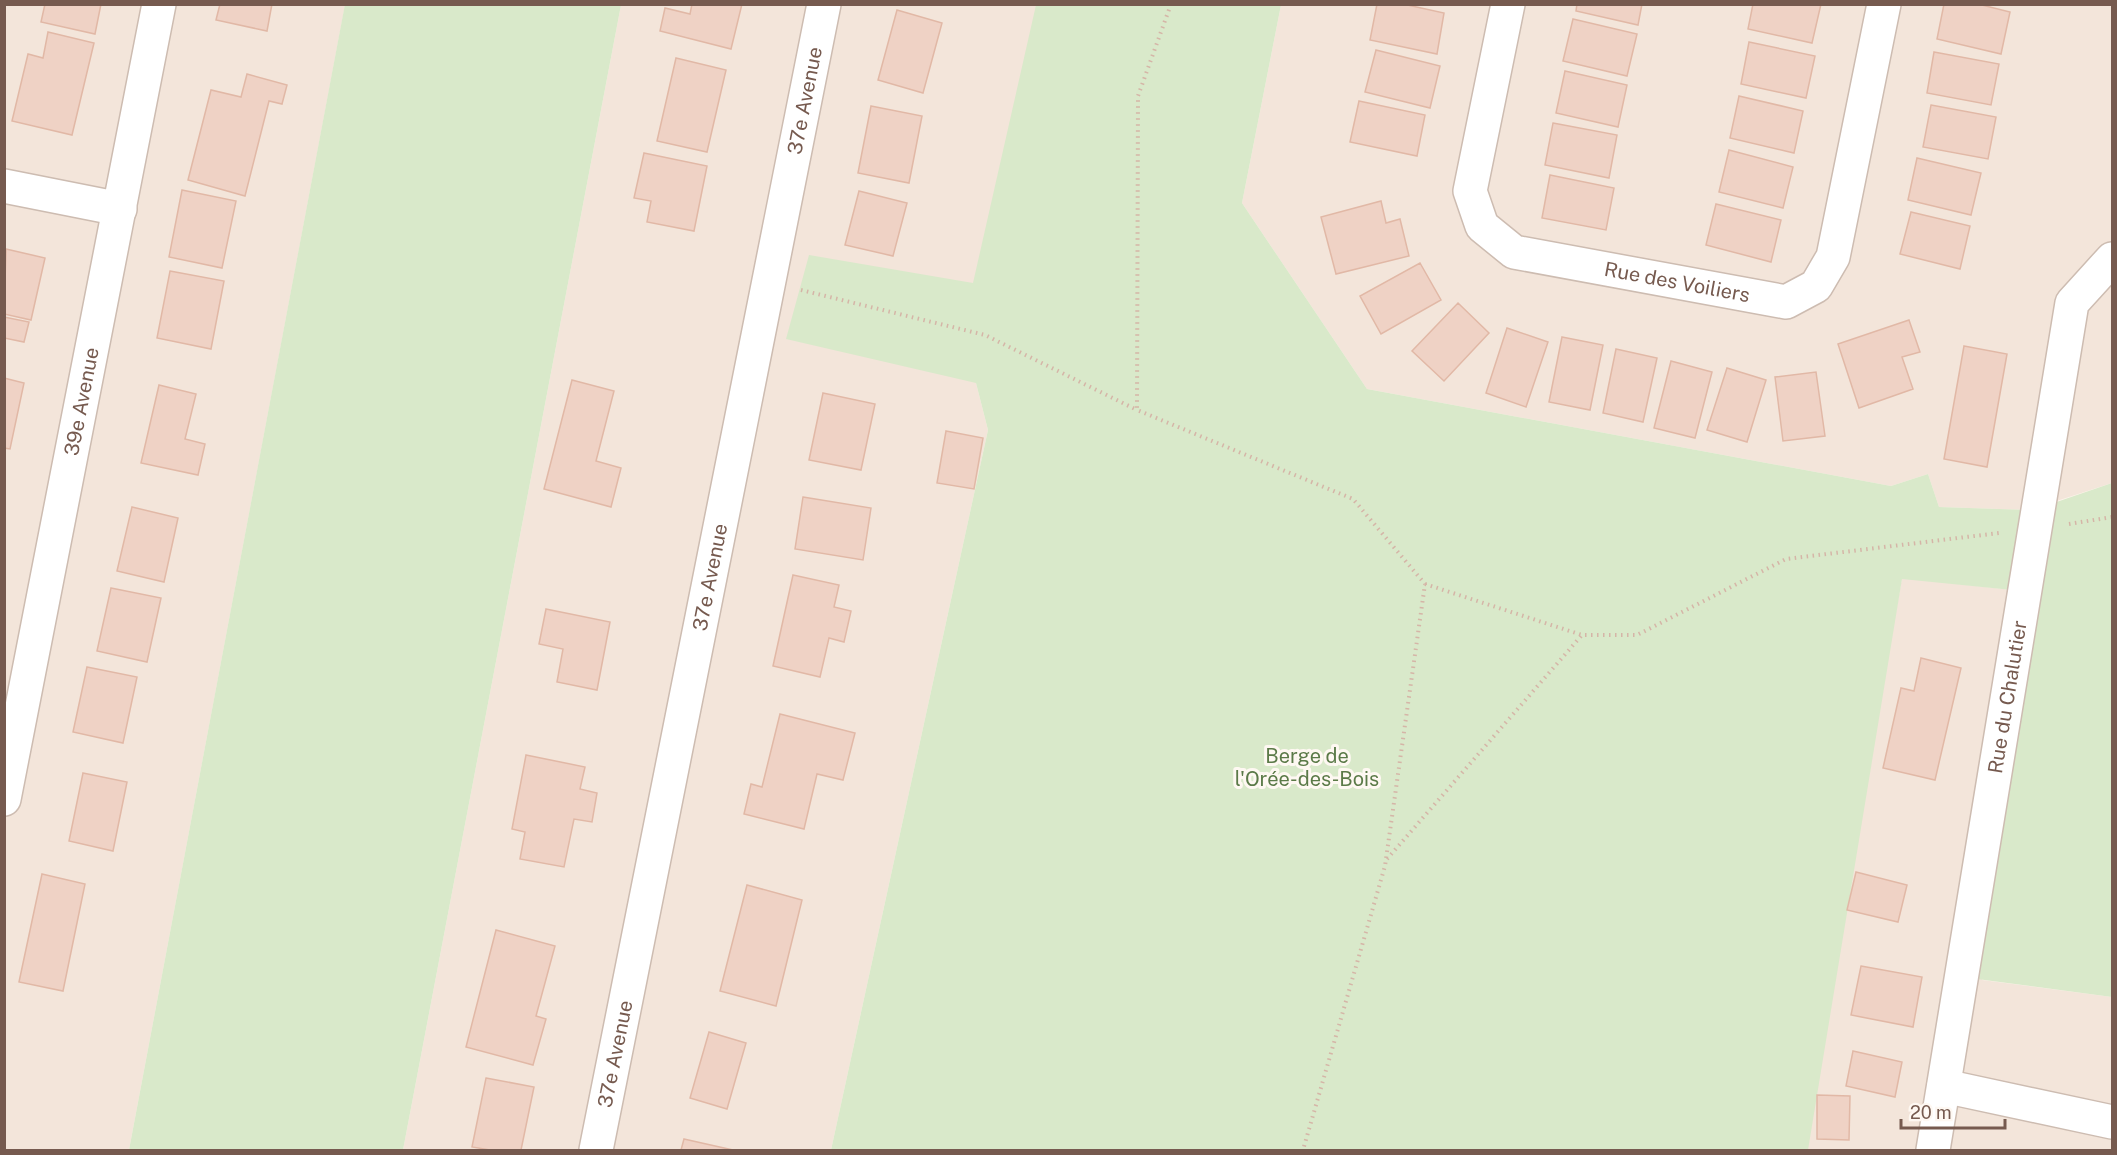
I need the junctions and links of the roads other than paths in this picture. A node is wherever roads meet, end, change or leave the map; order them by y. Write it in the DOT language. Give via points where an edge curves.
graph roads {
  1 [pos="159,4"];
  2 [pos="824,4"];
  3 [pos="1508,4"];
  4 [pos="1884,4"];
  5 [pos="4,186"];
  6 [pos="120,209"];
  7 [pos="2112,259"];
  8 [pos="4,800"];
  9 [pos="1944,1086"];
  10 [pos="2112,1122"];
  11 [pos="596,1150"];
  12 [pos="1934,1150"];
  1 -- 6 [label="street, 39e Avenue"];
  2 -- 11 [label="street, 37e Avenue"];
  3 -- 4 [label="street, Rue des Voiliers" via="1470,191 1482,226 1514,252 1786,302 1816,286 1833,257"];
  5 -- 6 [label="street"];
  6 -- 8 [label="street, 39e Avenue"];
  7 -- 9 [label="street, Rue du Chalutier" via="2072,303"];
  9 -- 10 [label="street"];
  9 -- 12 [label="street, Rue du Chalutier"];
}
